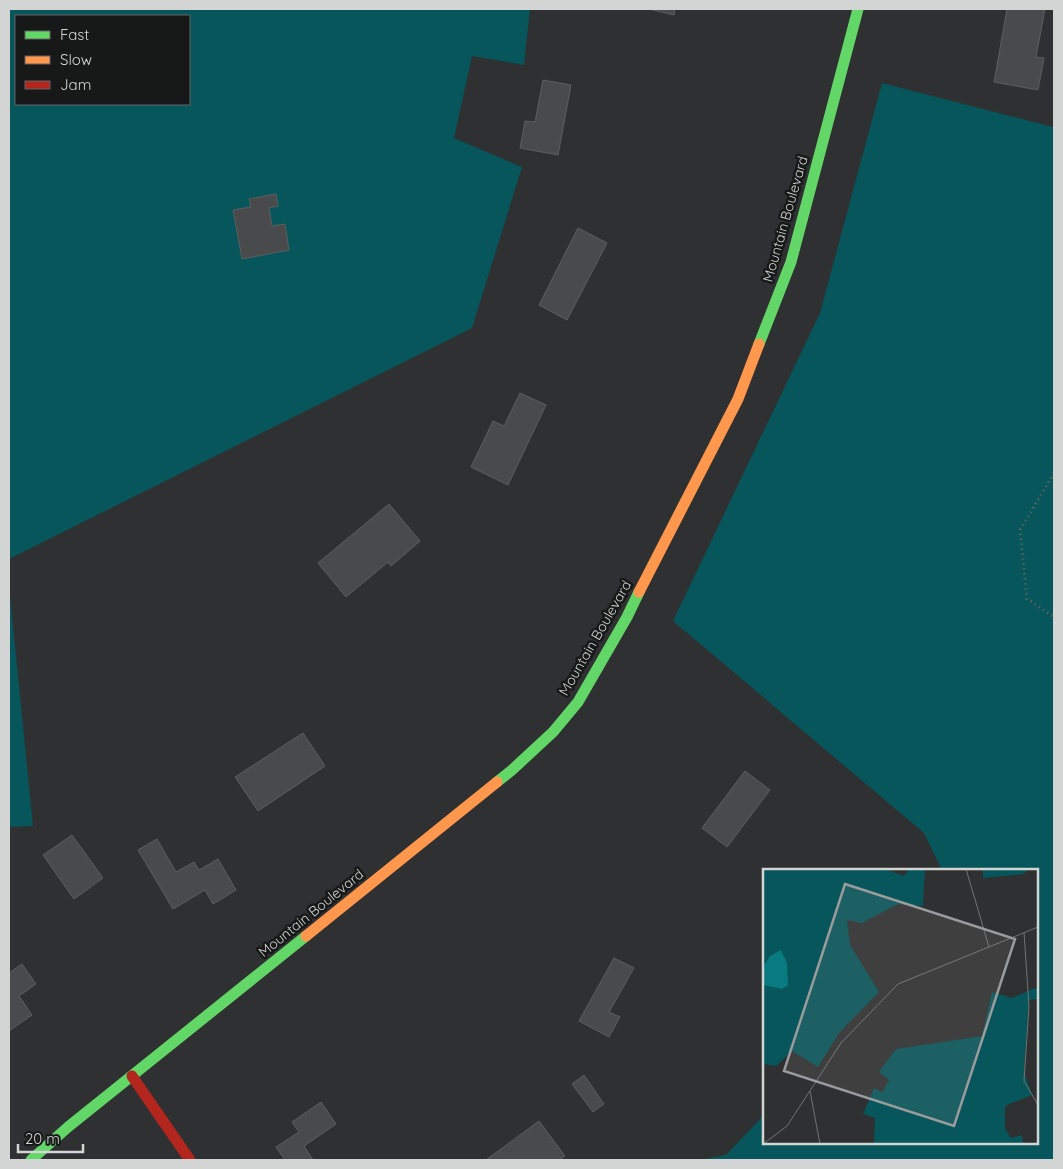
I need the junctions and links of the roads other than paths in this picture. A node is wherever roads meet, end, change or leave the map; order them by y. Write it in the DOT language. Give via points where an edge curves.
graph roads {
  1 [pos="858,9"];
  2 [pos="132,1076"];
  3 [pos="31,1160"];
  4 [pos="190,1160"];
  1 -- 2 [label="street, Mountain Boulevard" via="791,262 738,399 626,617 578,702 553,732 512,770"];
  2 -- 3 [label="street, Mountain Boulevard"];
  2 -- 4 [label="street"];
}
